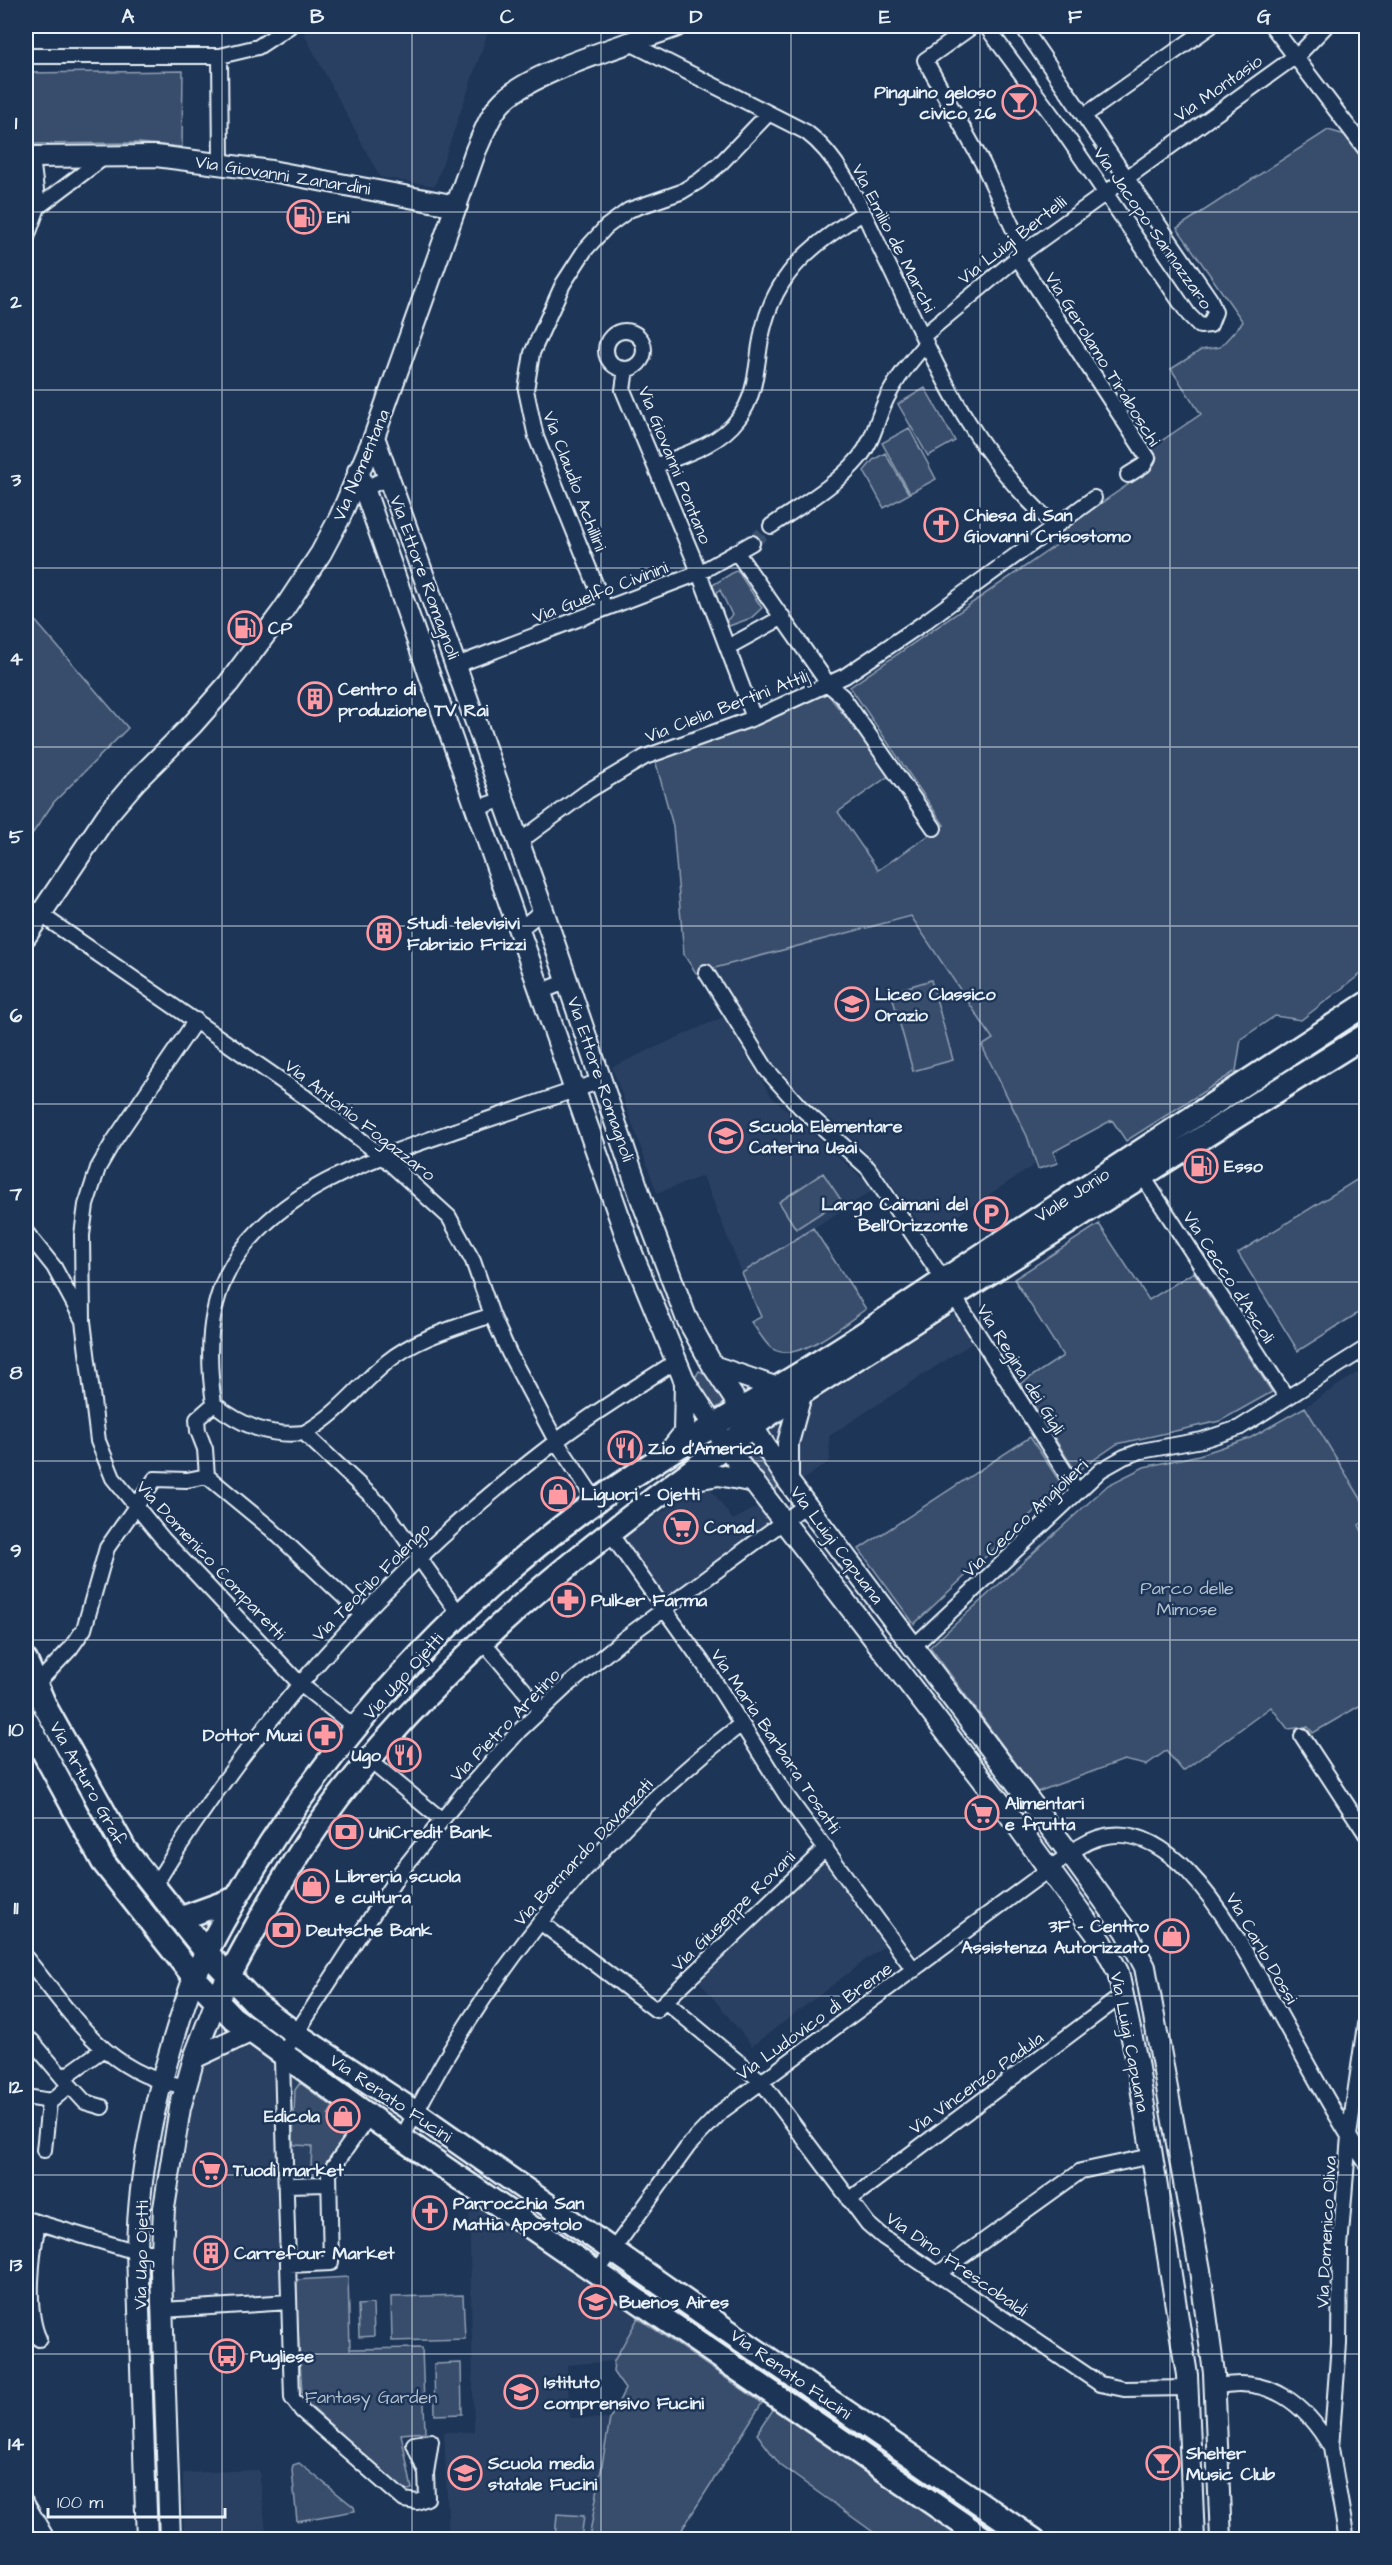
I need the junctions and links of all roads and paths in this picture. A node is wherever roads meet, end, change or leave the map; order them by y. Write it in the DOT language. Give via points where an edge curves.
graph roads {
  1 [pos="290,26"];
  2 [pos="677,26"];
  3 [pos="973,26"];
  4 [pos="986,26"];
  5 [pos="1022,26"];
  6 [pos="1211,26"];
  7 [pos="1272,26"];
  8 [pos="1326,26"];
  9 [pos="630,43"];
  10 [pos="26,56"];
  11 [pos="220,56"];
  12 [pos="1294,57"];
  13 [pos="768,114"];
  14 [pos="1085,115"];
  15 [pos="1366,150"];
  16 [pos="108,155"];
  17 [pos="29,157"];
  18 [pos="221,164"];
  19 [pos="1127,176"];
  20 [pos="1105,192"];
  21 [pos="456,206"];
  22 [pos="38,207"];
  23 [pos="863,213"];
  24 [pos="26,240"];
  25 [pos="1021,255"];
  26 [pos="924,340"];
  27 [pos="626,369"];
  28 [pos="374,437"];
  29 [pos="655,466"];
  30 [pos="1128,475"];
  31 [pos="362,480"];
  32 [pos="391,481"];
  33 [pos="1094,498"];
  34 [pos="771,526"];
  35 [pos="1055,526"];
  36 [pos="752,543"];
  37 [pos="737,553"];
  38 [pos="699,573"];
  39 [pos="605,608"];
  40 [pos="783,617"];
  41 [pos="728,646"];
  42 [pos="457,665"];
  43 [pos="829,685"];
  44 [pos="754,718"];
  45 [pos="504,799"];
  46 [pos="477,808"];
  47 [pos="934,828"];
  48 [pos="519,842"];
  49 [pos="543,910"];
  50 [pos="40,914"];
  51 [pos="519,930"];
  52 [pos="26,936"];
  53 [pos="706,972"];
  54 [pos="568,981"];
  55 [pos="540,992"];
  56 [pos="1366,1004"];
  57 [pos="196,1020"];
  58 [pos="1330,1028"];
  59 [pos="1366,1035"];
  60 [pos="1322,1063"];
  61 [pos="601,1081"];
  62 [pos="575,1090"];
  63 [pos="382,1156"];
  64 [pos="1142,1175"];
  65 [pos="633,1176"];
  66 [pos="609,1184"];
  67 [pos="26,1232"];
  68 [pos="948,1288"];
  69 [pos="492,1315"];
  70 [pos="83,1321"];
  71 [pos="702,1347"];
  72 [pos="1366,1348"];
  73 [pos="675,1362"];
  74 [pos="712,1366"];
  75 [pos="685,1382"];
  76 [pos="778,1388"];
  77 [pos="801,1395"];
  78 [pos="1287,1398"];
  79 [pos="214,1404"];
  80 [pos="746,1419"];
  81 [pos="713,1427"];
  82 [pos="304,1432"];
  83 [pos="556,1441"];
  84 [pos="684,1445"];
  85 [pos="726,1446"];
  86 [pos="662,1459"];
  87 [pos="698,1467"];
  88 [pos="207,1476"];
  89 [pos="788,1481"];
  90 [pos="678,1482"];
  91 [pos="759,1489"];
  92 [pos="1077,1491"];
  93 [pos="596,1501"];
  94 [pos="806,1505"];
  95 [pos="136,1509"];
  96 [pos="784,1521"];
  97 [pos="609,1532"];
  98 [pos="417,1558"];
  99 [pos="665,1607"];
  100 [pos="361,1613"];
  101 [pos="459,1614"];
  102 [pos="481,1639"];
  103 [pos="914,1646"];
  104 [pos="26,1661"];
  105 [pos="300,1684"];
  106 [pos="31,1689"];
  107 [pos="541,1710"];
  108 [pos="26,1720"];
  109 [pos="740,1725"];
  110 [pos="356,1728"];
  111 [pos="1302,1736"];
  112 [pos="369,1760"];
  113 [pos="442,1820"];
  114 [pos="1366,1834"];
  115 [pos="826,1848"];
  116 [pos="1070,1854"];
  117 [pos="1049,1870"];
  118 [pos="157,1893"];
  119 [pos="234,1899"];
  120 [pos="140,1911"];
  121 [pos="179,1918"];
  122 [pos="540,1922"];
  123 [pos="206,1952"];
  124 [pos="26,1958"];
  125 [pos="914,1970"];
  126 [pos="229,1976"];
  127 [pos="194,1977"];
  128 [pos="1124,1994"];
  129 [pos="216,2001"];
  130 [pos="661,2005"];
  131 [pos="1366,2018"];
  132 [pos="250,2032"];
  133 [pos="296,2034"];
  134 [pos="32,2041"];
  135 [pos="1161,2046"];
  136 [pos="102,2050"];
  137 [pos="1135,2051"];
  138 [pos="283,2056"];
  139 [pos="194,2058"];
  140 [pos="761,2081"];
  141 [pos="66,2082"];
  142 [pos="160,2083"];
  143 [pos="186,2086"];
  144 [pos="26,2097"];
  145 [pos="51,2101"];
  146 [pos="102,2107"];
  147 [pos="416,2113"];
  148 [pos="369,2116"];
  149 [pos="1349,2136"];
  150 [pos="402,2138"];
  151 [pos="44,2150"];
  152 [pos="1152,2156"];
  153 [pos="1366,2163"];
  154 [pos="328,2184"];
  155 [pos="287,2185"];
  156 [pos="849,2200"];
  157 [pos="32,2220"];
  158 [pos="613,2250"];
  159 [pos="137,2252"];
  160 [pos="161,2252"];
  161 [pos="289,2265"];
  162 [pos="597,2272"];
  163 [pos="939,2274"];
  164 [pos="289,2302"];
  165 [pos="163,2310"];
  166 [pos="39,2340"];
  167 [pos="166,2383"];
  168 [pos="143,2385"];
  169 [pos="1215,2387"];
  170 [pos="1187,2388"];
  171 [pos="1331,2448"];
  172 [pos="426,2473"];
  173 [pos="1218,2485"];
  174 [pos="1191,2490"];
  175 [pos="26,2502"];
  176 [pos="48,2540"];
  177 [pos="147,2540"];
  178 [pos="170,2540"];
  179 [pos="986,2540"];
  180 [pos="1034,2540"];
  181 [pos="1194,2540"];
  182 [pos="1221,2540"];
  183 [pos="1347,2540"];
  1 -- 11 [label="street" via="258,47"];
  2 -- 9 [label="street, Via Nomentana"];
  3 -- 25 [label="street" via="925,60 983,164"];
  4 -- 20 [label="street, Via Jacopo Sannazzaro"];
  5 -- 14 [label="street, Via Jacopo Sannazzaro"];
  6 -- 14 [label="street"];
  7 -- 12 [label="street"];
  8 -- 12 [label="street, Via Montasio"];
  9 -- 13 [label="street, Via Emilio de Marchi"];
  9 -- 21 [label="street, Via Nomentana" via="538,79 504,100 485,130"];
  10 -- 11 [label="street"];
  11 -- 18 [label="street"];
  12 -- 15 [label="street"];
  12 -- 19 [label="street, Via Montasio"];
  13 -- 23 [label="street, Via Emilio de Marchi" via="806,132 830,153"];
  13 -- 39 [label="street, Via Claudio Achillini" via="720,164 689,187 629,210 606,227 563,284 532,353 526,390 536,437"];
  14 -- 19 [label="street, Via Jacopo Sannazzaro"];
  16 -- 17 [label="street, Via Giovanni Zanardini"];
  16 -- 18 [label="street, Via Giovanni Zanardini" via="148,155"];
  16 -- 22 [label="street"];
  17 -- 22 [label="street, Via Giovanni Zanardini"];
  18 -- 21 [label="street, Via Giovanni Zanardini"];
  19 -- 20 [label="street, Via Luigi Bertelli"];
  19 -- 20 [label="street, Via Jacopo Sannazzaro" via="1210,299 1215,312 1210,325 1200,326 1189,315"];
  20 -- 25 [label="street, Via Luigi Bertelli"];
  21 -- 28 [label="street, Via Nomentana"];
  22 -- 24 [label="street, Via Giovanni Zanardini"];
  23 -- 26 [label="street, Via Emilio de Marchi"];
  23 -- 29 [label="street" via="811,247 778,289 761,339 751,398 738,420 707,444"];
  25 -- 26 [label="street, Via Luigi Bertelli"];
  25 -- 30 [label="street, Via Gerolamo Tiraboschi" via="1148,458"];
  26 -- 34 [label="street" via="887,397 878,426 859,459 818,494"];
  26 -- 35 [label="street, Via Emilio de Marchi" via="957,406 987,453 1013,486"];
  27 -- 29 [label="street, Via Giovanni Pontano" via="623,390"];
  28 -- 31 [label="street, Via Nomentana"];
  28 -- 32 [label="street, Via Ettore Romagnoli"];
  29 -- 38 [label="street, Via Giovanni Pontano"];
  31 -- 32 [label="street, Via Ettore Romagnoli"];
  31 -- 46 [label="street, Via Ettore Romagnoli"];
  31 -- 50 [label="street, Via Nomentana" via="282,612 214,701 120,798"];
  32 -- 42 [label="street, Via Ettore Romagnoli"];
  33 -- 35 [label="street, Via Clelia Bertini Attilj"];
  35 -- 43 [label="street, Via Clelia Bertini Attilj" via="922,624"];
  36 -- 37 [label="street, Via Guelfo Civinini"];
  37 -- 38 [label="street, Via Guelfo Civinini"];
  37 -- 40 [label="street"];
  38 -- 39 [label="street, Via Guelfo Civinini"];
  38 -- 41 [label="street, Via Giovanni Pontano"];
  39 -- 42 [label="street, Via Guelfo Civinini"];
  40 -- 41 [label="street"];
  40 -- 43 [label="street"];
  41 -- 44 [label="street, Via Giovanni Pontano"];
  42 -- 45 [label="street, Via Ettore Romagnoli"];
  43 -- 44 [label="street, Via Clelia Bertini Attilj"];
  43 -- 47 [label="street" via="842,696"];
  44 -- 48 [label="street, Via Clelia Bertini Attilj" via="634,763"];
  45 -- 46 [label="street"];
  45 -- 48 [label="street, Via Ettore Romagnoli"];
  46 -- 51 [label="street, Via Ettore Romagnoli"];
  48 -- 49 [label="street, Via Ettore Romagnoli"];
  49 -- 51 [label="street"];
  49 -- 54 [label="street, Via Ettore Romagnoli"];
  50 -- 52 [label="street, Via Nomentana"];
  50 -- 57 [label="street, Via Antonio Fogazzaro"];
  51 -- 55 [label="street, Via Ettore Romagnoli"];
  53 -- 68 [label="street, Via Regina dei Gigli" via="767,1070 800,1107 868,1168"];
  54 -- 55 [label="street, Via Ettore Romagnoli"];
  54 -- 61 [label="street, Via Ettore Romagnoli"];
  55 -- 62 [label="street, Via Ettore Romagnoli"];
  56 -- 58 [label="main road, Viale Jonio"];
  57 -- 63 [label="street, Via Antonio Fogazzaro"];
  57 -- 70 [label="street, Via Domenico Comparetti" via="112,1142 90,1189 82,1235"];
  58 -- 60 [label="street" via="1337,1042"];
  58 -- 68 [label="main road, Viale Jonio"];
  59 -- 60 [label="main road, Viale Jonio"];
  60 -- 64 [label="main road, Viale Jonio"];
  61 -- 62 [label="street"];
  61 -- 65 [label="street, Via Ettore Romagnoli"];
  62 -- 63 [label="street"];
  62 -- 66 [label="street, Via Ettore Romagnoli"];
  63 -- 69 [label="street, Via Antonio Fogazzaro" via="449,1217 473,1261"];
  63 -- 79 [label="street" via="314,1190 271,1221 240,1253 221,1288 209,1335"];
  64 -- 68 [label="main road, Viale Jonio"];
  64 -- 78 [label="street, Via Cecco d'Ascoli"];
  65 -- 66 [label="street, Via Ettore Romagnoli"];
  65 -- 71 [label="street, Via Ettore Romagnoli" via="679,1301"];
  66 -- 73 [label="street, Via Ettore Romagnoli"];
  67 -- 70 [label="street" via="54,1267"];
  68 -- 76 [label="main road, Viale Jonio"];
  68 -- 77 [label="main road, Viale Jonio"];
  68 -- 92 [label="street, Via Regina dei Gigli"];
  69 -- 82 [label="street" via="397,1355 337,1412"];
  69 -- 83 [label="street, Via Antonio Fogazzaro"];
  70 -- 95 [label="street, Via Domenico Comparetti" via="98,1441 113,1478"];
  71 -- 73 [label="street"];
  71 -- 74 [label="street, Via Ettore Romagnoli"];
  72 -- 78 [label="street, Via Cecco Angiolieri"];
  73 -- 75 [label="street, Via Ettore Romagnoli"];
  73 -- 83 [label="street, Via Teofilo Folengo"];
  74 -- 76 [label="street"];
  74 -- 80 [label="street, Via Ettore Romagnoli"];
  75 -- 81 [label="street, Via Ettore Romagnoli"];
  75 -- 86 [label="street" via="684,1433"];
  76 -- 80 [label="main road, Viale Jonio"];
  77 -- 80 [label="main road, Viale Jonio"];
  77 -- 89 [label="street" via="788,1443"];
  78 -- 92 [label="street, Via Cecco Angiolieri" via="1227,1433 1124,1457"];
  79 -- 82 [label="street" via="234,1420 255,1428 280,1434"];
  79 -- 88 [label="street" via="197,1419"];
  80 -- 81 [label="main road, Via Ugo Ojetti"];
  80 -- 85 [label="main road, Via Ugo Ojetti"];
  80 -- 89 [label="street, Via Ettore Romagnoli"];
  81 -- 84 [label="main road, Via Ugo Ojetti"];
  81 -- 85 [label="street, Via Ettore Romagnoli"];
  82 -- 98 [label="street" via="383,1507"];
  83 -- 93 [label="street, Via Antonio Fogazzaro"];
  83 -- 98 [label="street, Via Teofilo Folengo"];
  84 -- 86 [label="main road, Via Ugo Ojetti"];
  84 -- 87 [label="street"];
  85 -- 87 [label="main road, Via Ugo Ojetti"];
  85 -- 91 [label="street, Via Ettore Romagnoli"];
  86 -- 93 [label="main road, Via Ugo Ojetti"];
  87 -- 90 [label="main road, Via Ugo Ojetti"];
  88 -- 95 [label="street" via="155,1479"];
  88 -- 100 [label="street" via="287,1543"];
  89 -- 91 [label="street, Via Luigi Capuana" via="779,1492"];
  89 -- 94 [label="street, Via Luigi Capuana"];
  90 -- 91 [label="street" via="718,1475"];
  90 -- 97 [label="main road, Via Ugo Ojetti"];
  91 -- 96 [label="street, Via Luigi Capuana"];
  92 -- 103 [label="street, Via Cecco Angiolieri"];
  93 -- 101 [label="main road, Via Ugo Ojetti"];
  94 -- 96 [label="street, Via Pietro Aretino"];
  94 -- 103 [label="street, Via Luigi Capuana"];
  95 -- 105 [label="street, Via Domenico Comparetti"];
  95 -- 106 [label="street" via="105,1552 84,1629"];
  96 -- 99 [label="street, Via Pietro Aretino"];
  96 -- 117 [label="street, Via Luigi Capuana"];
  97 -- 99 [label="street, Via Maria Barbara Tosatti"];
  97 -- 102 [label="main road, Via Ugo Ojetti"];
  98 -- 100 [label="street, Via Teofilo Folengo"];
  98 -- 101 [label="street"];
  99 -- 107 [label="street, Via Pietro Aretino"];
  99 -- 109 [label="street, Via Maria Barbara Tosatti"];
  100 -- 105 [label="street, Via Teofilo Folengo"];
  101 -- 110 [label="main road, Via Ugo Ojetti"];
  102 -- 107 [label="street"];
  102 -- 112 [label="main road, Via Ugo Ojetti"];
  103 -- 116 [label="street, Via Luigi Capuana"];
  104 -- 106 [label="main road, Via Arturo Graf"];
  105 -- 110 [label="street, Via Domenico Comparetti"];
  105 -- 118 [label="street, Via Teofilo Folengo" via="243,1756"];
  106 -- 118 [label="main road, Via Arturo Graf" via="46,1708 120,1841"];
  107 -- 113 [label="street, Via Pietro Aretino"];
  108 -- 120 [label="main road, Via Arturo Graf" via="95,1850"];
  109 -- 115 [label="street, Via Maria Barbara Tosatti"];
  109 -- 122 [label="street, Via Bernardo Davanzati" via="644,1809"];
  110 -- 119 [label="main road, Via Ugo Ojetti" via="293,1811"];
  111 -- 114 [label="street"];
  112 -- 113 [label="street"];
  112 -- 126 [label="main road, Via Ugo Ojetti" via="303,1848"];
  113 -- 133 [label="street, Via Pietro Aretino" via="387,1892"];
  115 -- 125 [label="street, Via Maria Barbara Tosatti"];
  115 -- 130 [label="street, Via Giuseppe Rovani"];
  116 -- 117 [label="street, Via Ludovico di Breme"];
  116 -- 135 [label="street, Via Luigi Capuana" via="1140,1956"];
  116 -- 149 [label="street, Via Carlo Dossi" via="1097,1837 1129,1835 1158,1847 1194,1878 1229,1926"];
  117 -- 125 [label="street, Via Ludovico di Breme"];
  117 -- 128 [label="street, Via Luigi Capuana" via="1112,1958"];
  118 -- 120 [label="street" via="152,1911"];
  118 -- 121 [label="main road, Via Arturo Graf"];
  119 -- 121 [label="main road"];
  119 -- 123 [label="main road, Via Ugo Ojetti"];
  120 -- 127 [label="main road, Via Arturo Graf"];
  121 -- 123 [label="main road, Via Arturo Graf"];
  122 -- 130 [label="street, Via Dino Frescobaldi"];
  122 -- 147 [label="street, Via Bernardo Davanzati" via="451,2050"];
  123 -- 126 [label="main road, Via Arturo Graf"];
  123 -- 127 [label="main road, Via Ugo Ojetti"];
  124 -- 136 [label="street"];
  125 -- 140 [label="street, Via Ludovico di Breme"];
  126 -- 129 [label="main road, Via Ugo Ojetti"];
  126 -- 133 [label="main road, Via Renato Fucini" via="256,2004"];
  127 -- 129 [label="main road, Via Arturo Graf"];
  127 -- 142 [label="street, Via Ugo Ojetti"];
  128 -- 137 [label="street, Via Luigi Capuana"];
  128 -- 156 [label="street, Via Vincenzo Padula"];
  129 -- 132 [label="main road, Via Renato Fucini"];
  129 -- 139 [label="street, Via Ugo Ojetti"];
  130 -- 140 [label="street, Via Dino Frescobaldi"];
  131 -- 149 [label="street, Via Domenico Oliva"];
  132 -- 138 [label="main road, Via Renato Fucini"];
  132 -- 139 [label="street"];
  133 -- 138 [label="street, Via Pietro Aretino"];
  133 -- 147 [label="main road, Via Renato Fucini"];
  134 -- 141 [label="street"];
  135 -- 137 [label="street"];
  135 -- 169 [label="street, Via Luigi Capuana" via="1200,2270"];
  136 -- 141 [label="street"];
  136 -- 142 [label="street"];
  137 -- 152 [label="street, Via Luigi Capuana"];
  138 -- 148 [label="main road, Via Renato Fucini"];
  138 -- 155 [label="street"];
  139 -- 143 [label="street, Via Ugo Ojetti"];
  140 -- 156 [label="street, Via Dino Frescobaldi"];
  140 -- 158 [label="street, Via Ludovico di Breme" via="696,2136"];
  141 -- 145 [label="street"];
  141 -- 146 [label="street" via="85,2102"];
  142 -- 143 [label="street"];
  142 -- 159 [label="street, Via Ugo Ojetti" via="142,2186"];
  143 -- 160 [label="street, Via Ugo Ojetti" via="171,2149"];
  144 -- 145 [label="street"];
  145 -- 151 [label="street"];
  147 -- 150 [label="street, Via Bernardo Davanzati"];
  147 -- 158 [label="main road, Via Renato Fucini"];
  148 -- 150 [label="main road, Via Renato Fucini"];
  148 -- 154 [label="street" via="331,2168"];
  149 -- 153 [label="street, Via Carlo Dossi"];
  149 -- 171 [label="street, Via Domenico Oliva"];
  150 -- 162 [label="main road, Via Renato Fucini"];
  152 -- 163 [label="street" via="1094,2166 1072,2176"];
  152 -- 170 [label="street, Via Luigi Capuana"];
  154 -- 155 [label="street"];
  154 -- 161 [label="street" via="331,2263"];
  155 -- 161 [label="street"];
  156 -- 163 [label="street, Via Dino Frescobaldi" via="874,2229"];
  157 -- 159 [label="street"];
  157 -- 166 [label="street" via="32,2309"];
  158 -- 162 [label="street, Via Ludovico di Breme"];
  158 -- 180 [label="main road, Via Renato Fucini"];
  159 -- 160 [label="street"];
  159 -- 168 [label="street, Via Ugo Ojetti"];
  160 -- 165 [label="street, Via Ugo Ojetti"];
  161 -- 164 [label="street"];
  162 -- 179 [label="main road, Via Renato Fucini"];
  163 -- 170 [label="street, Via Dino Frescobaldi" via="1100,2384"];
  164 -- 165 [label="street"];
  164 -- 172 [label="street" via="292,2395 297,2406 404,2500 417,2502 427,2498"];
  165 -- 167 [label="street, Via Ugo Ojetti"];
  167 -- 168 [label="street"];
  167 -- 178 [label="street, Via Ugo Ojetti"];
  168 -- 177 [label="street, Via Ugo Ojetti"];
  169 -- 171 [label="street" via="1232,2383 1253,2385 1285,2395 1313,2420"];
  169 -- 173 [label="street, Via Luigi Capuana"];
  170 -- 174 [label="street, Via Luigi Capuana"];
  171 -- 183 [label="street"];
  173 -- 174 [label="street" via="1206,2498"];
  173 -- 182 [label="street, Via Luigi Capuana"];
  174 -- 181 [label="street, Via Luigi Capuana"];
  175 -- 176 [label="street"];
}
